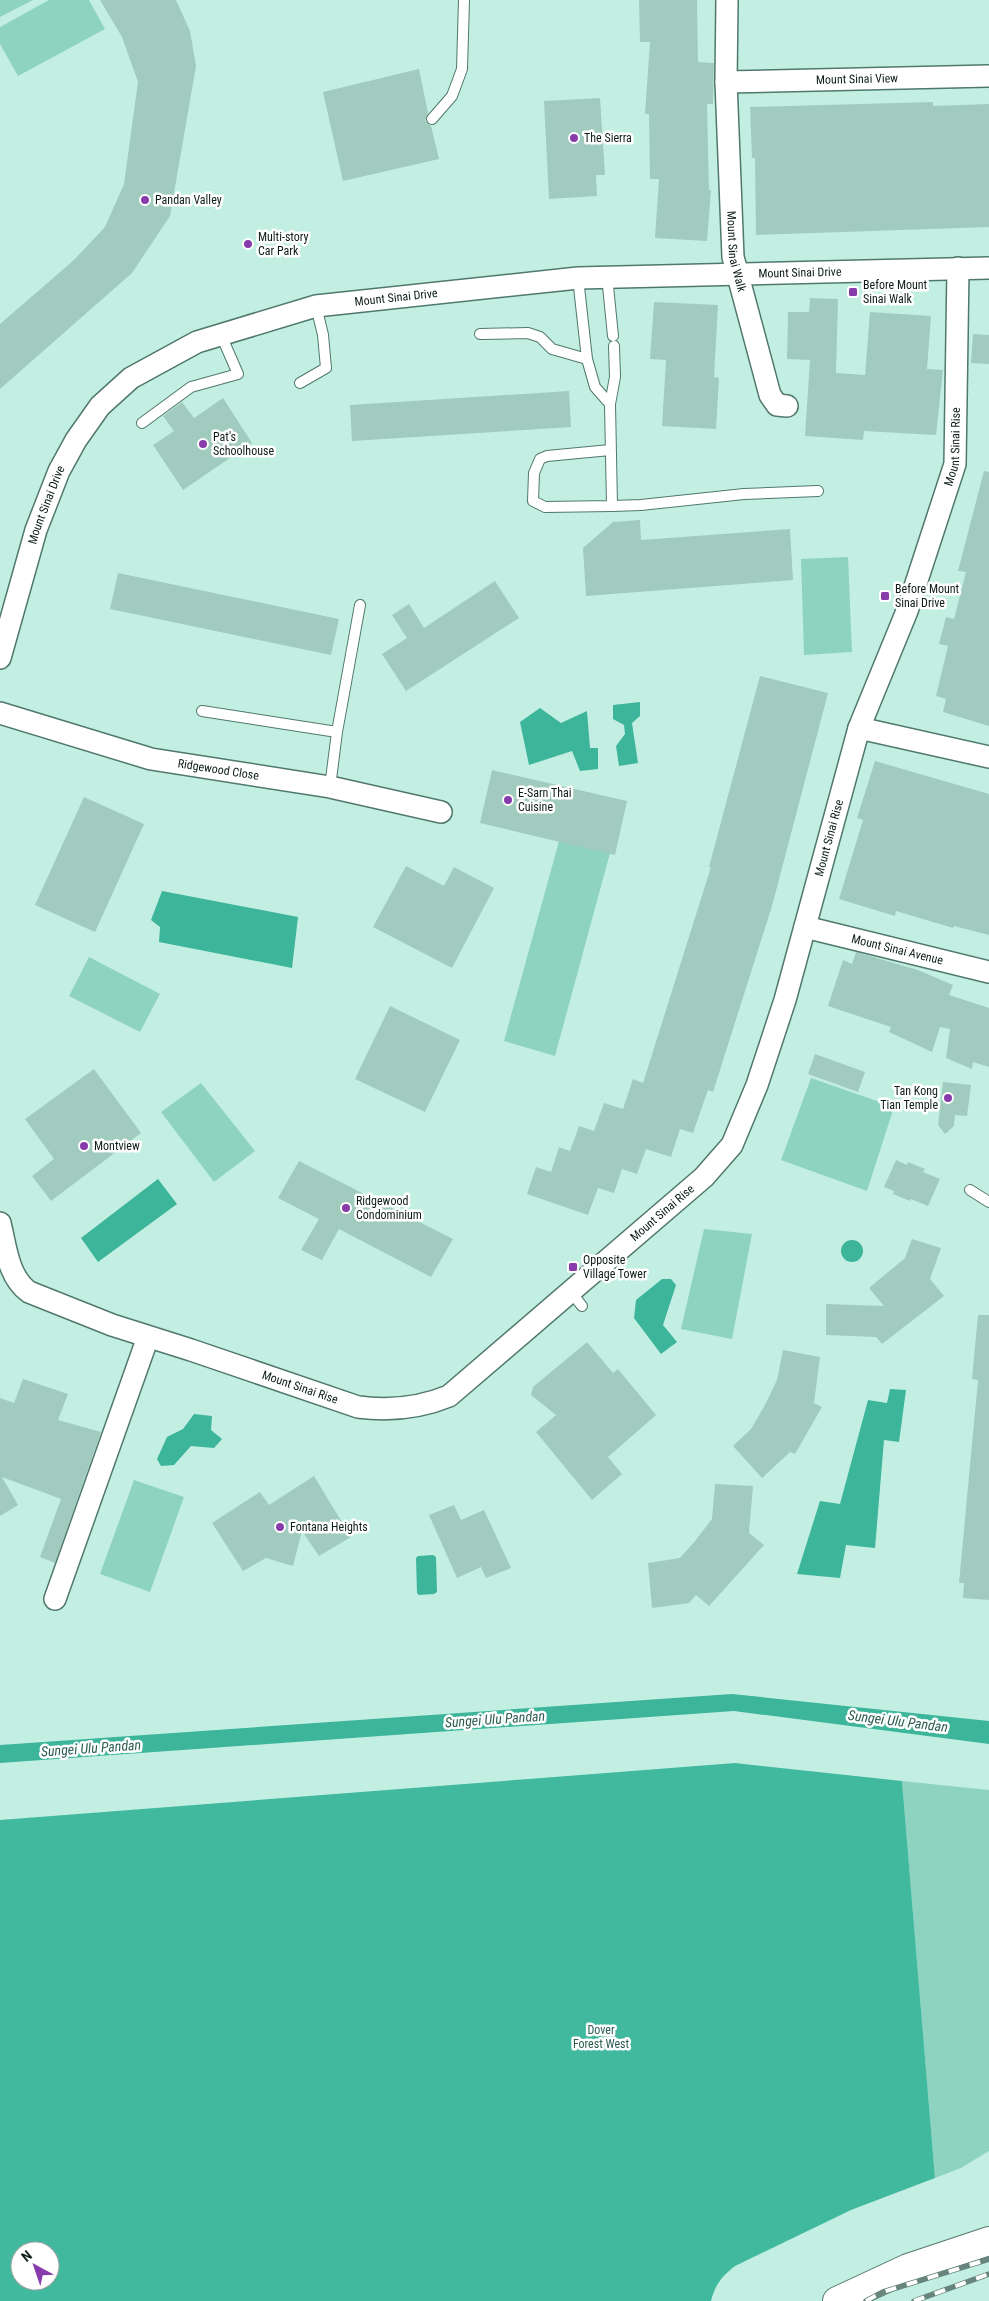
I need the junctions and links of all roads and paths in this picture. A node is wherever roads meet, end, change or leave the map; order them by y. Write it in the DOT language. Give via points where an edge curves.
graph roads {
  1 [pos="464,0"];
  2 [pos="727,0"];
  3 [pos="989,76"];
  4 [pos="726,82"];
  5 [pos="432,120"];
  6 [pos="958,268"];
  7 [pos="989,268"];
  8 [pos="738,272"];
  9 [pos="607,276"];
  10 [pos="578,278"];
  11 [pos="316,306"];
  12 [pos="480,334"];
  13 [pos="222,335"];
  14 [pos="587,359"];
  15 [pos="300,383"];
  16 [pos="610,404"];
  17 [pos="787,406"];
  18 [pos="142,423"];
  19 [pos="610,450"];
  20 [pos="818,491"];
  21 [pos="612,506"];
  22 [pos="360,606"];
  23 [pos="0,658"];
  24 [pos="202,711"];
  25 [pos="0,713"];
  26 [pos="859,728"];
  27 [pos="337,732"];
  28 [pos="989,757"];
  29 [pos="330,787"];
  30 [pos="441,812"];
  31 [pos="805,927"];
  32 [pos="989,972"];
  33 [pos="970,1190"];
  34 [pos="989,1202"];
  35 [pos="0,1223"];
  36 [pos="148,1337"];
  37 [pos="55,1599"];
  38 [pos="989,2241"];
  39 [pos="838,2301"];
  1 -- 5 [label="lane" via="462,69 452,96"];
  2 -- 4 [label="street, Mount Sinai Walk"];
  3 -- 4 [label="street, Mount Sinai View"];
  4 -- 8 [label="street, Mount Sinai Walk" via="733,257"];
  6 -- 7 [label="street, Mount Sinai Drive"];
  6 -- 8 [label="street, Mount Sinai Drive"];
  6 -- 26 [label="street, Mount Sinai Rise" via="955,464 907,611"];
  8 -- 9 [label="street, Mount Sinai Drive"];
  8 -- 17 [label="street, Mount Sinai Walk" via="770,395 777,405"];
  9 -- 10 [label="street, Mount Sinai Drive"];
  9 -- 16 [label="lane" via="615,377"];
  10 -- 11 [label="street, Mount Sinai Drive"];
  10 -- 14 [label="lane"];
  11 -- 13 [label="street, Mount Sinai Drive"];
  11 -- 15 [label="lane" via="326,368"];
  12 -- 14 [label="lane" via="528,334 540,337 552,349"];
  13 -- 18 [label="lane" via="238,374 191,386"];
  13 -- 23 [label="street, Mount Sinai Drive" via="198,342 131,378 100,406 76,440 59,471 36,530"];
  14 -- 16 [label="lane" via="595,387"];
  16 -- 19 [label="lane"];
  19 -- 21 [label="lane"];
  19 -- 21 [label="lane" via="540,459 534,472 532,492 534,501 544,507"];
  20 -- 21 [label="lane"];
  22 -- 27 [label="lane"];
  24 -- 27 [label="lane"];
  25 -- 29 [label="street, Ridgewood Close" via="151,759"];
  26 -- 28 [label="street"];
  26 -- 31 [label="street, Mount Sinai Rise"];
  27 -- 29 [label="lane"];
  29 -- 30 [label="street, Ridgewood Close"];
  31 -- 32 [label="street, Mount Sinai Avenue"];
  31 -- 36 [label="street, Mount Sinai Rise" via="757,1085 732,1145 704,1177 576,1299 449,1396 432,1403 385,1410 358,1407"];
  33 -- 34 [label="lane"];
  35 -- 36 [label="street, Mount Sinai Rise" via="11,1269 24,1288"];
  36 -- 37 [label="street"];
  38 -- 39 [label="main road" via="908,2268"];
}
